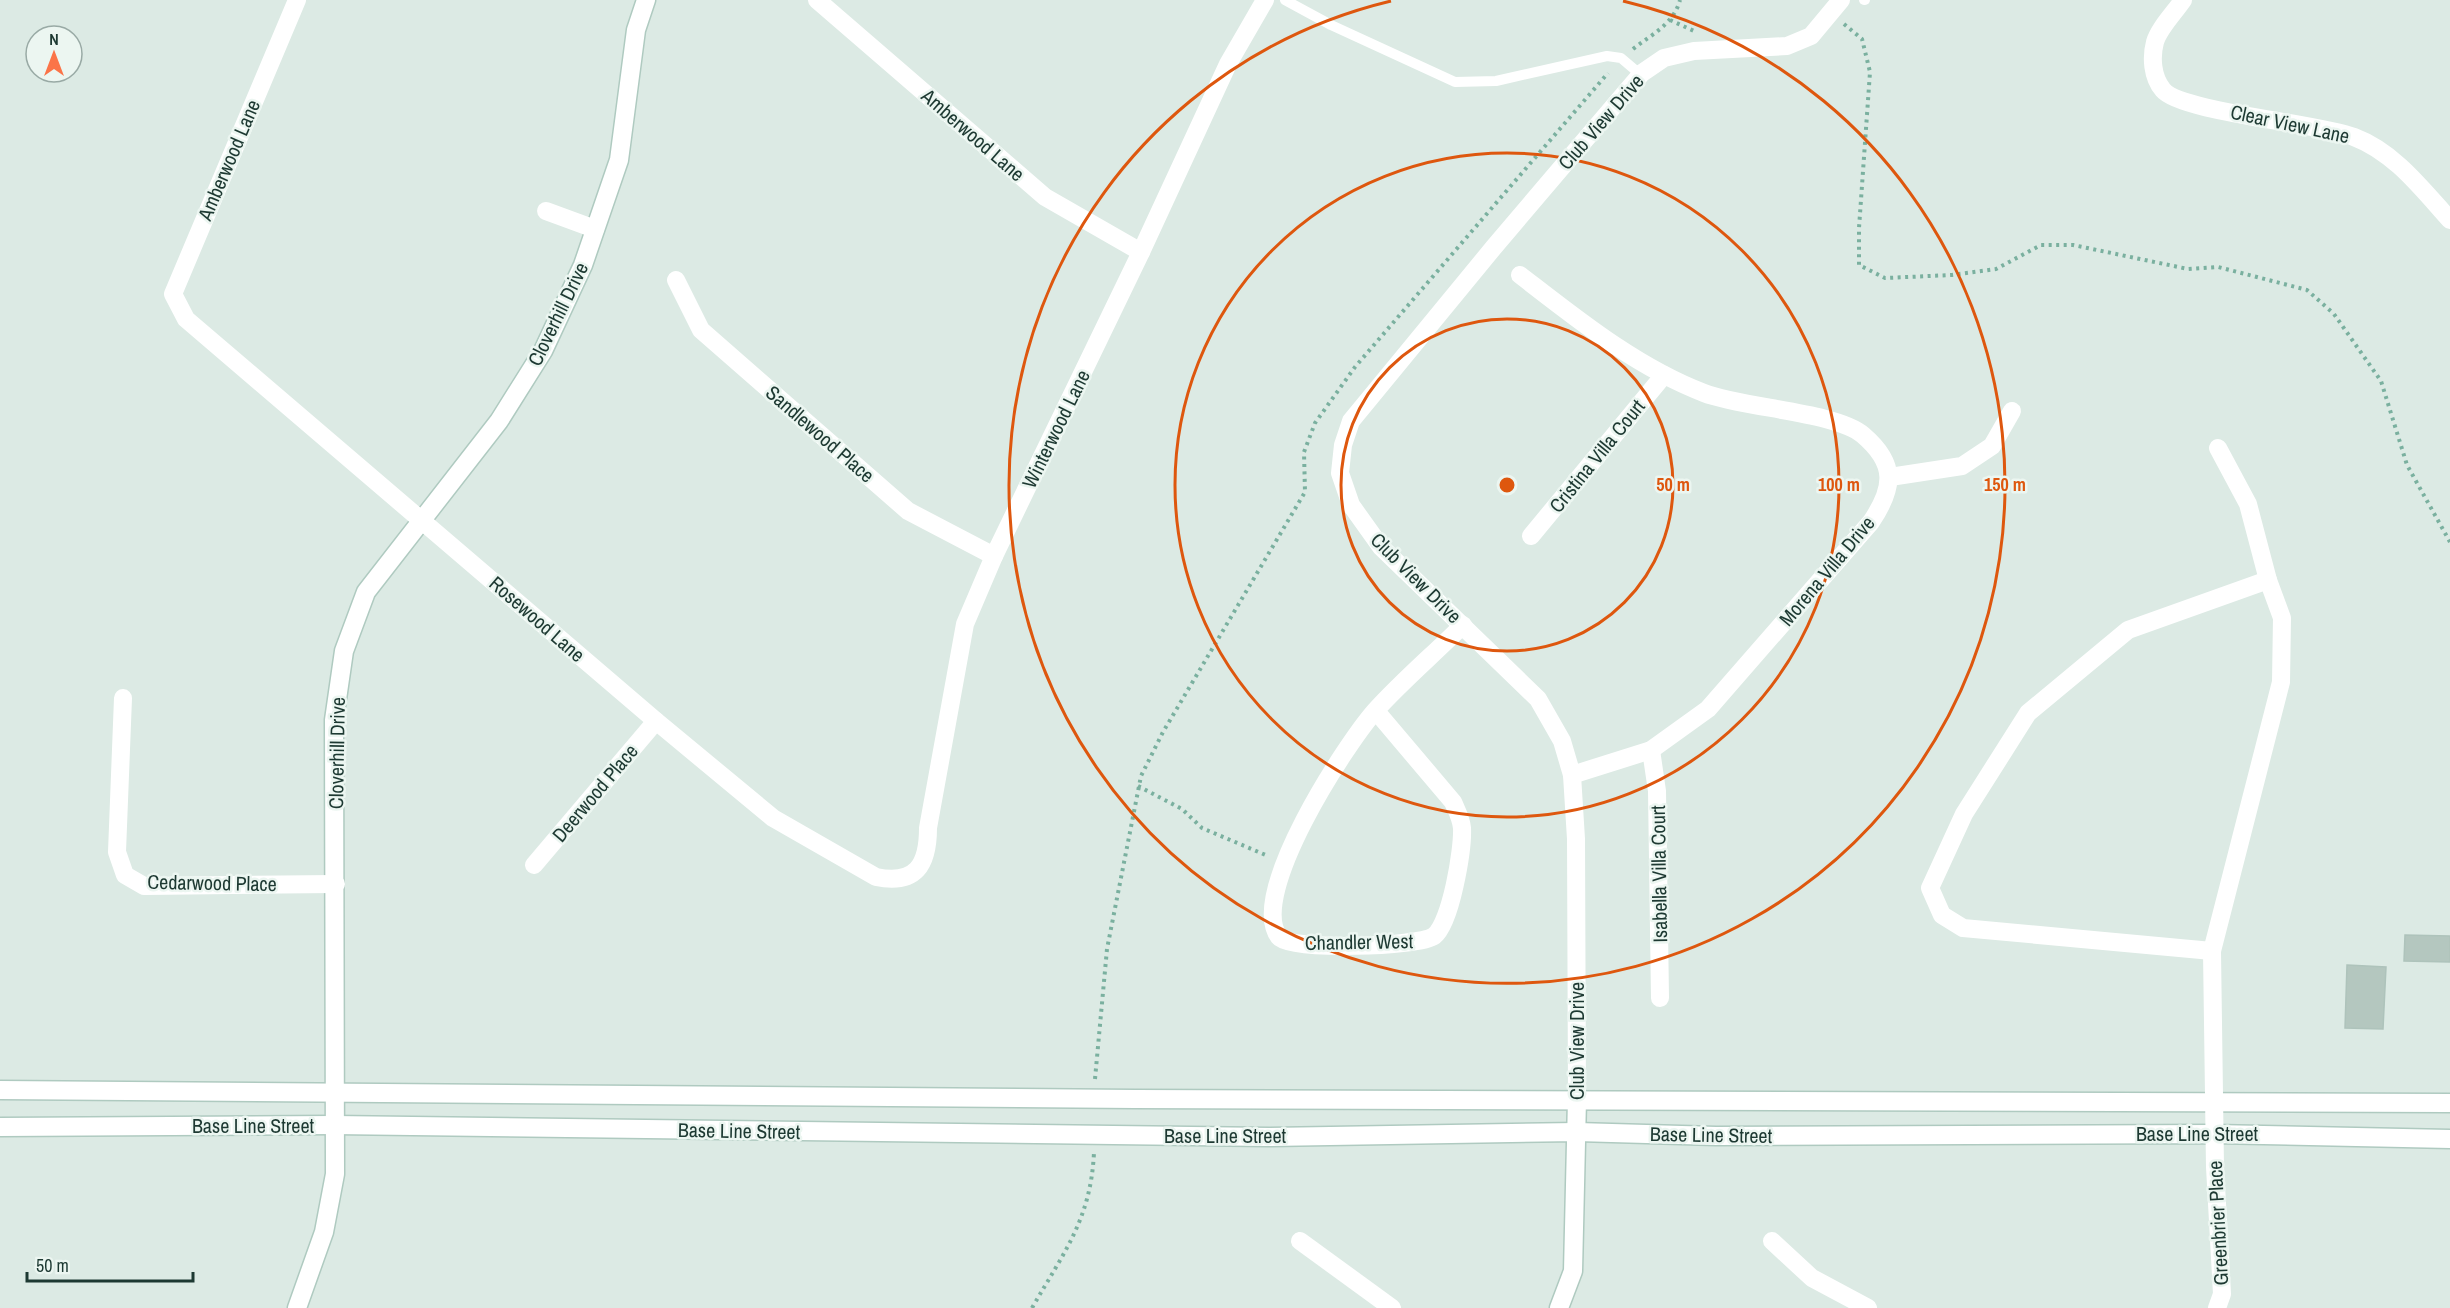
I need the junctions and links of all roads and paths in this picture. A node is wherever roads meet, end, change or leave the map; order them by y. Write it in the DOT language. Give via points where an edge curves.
graph roads {
  1 [pos="297,0"];
  2 [pos="646,0"];
  3 [pos="817,0"];
  4 [pos="1265,0"];
  5 [pos="1285,0"];
  6 [pos="1680,0"];
  7 [pos="2183,0"];
  8 [pos="1836,6"];
  9 [pos="1670,20"];
  10 [pos="1696,32"];
  11 [pos="1621,58"];
  12 [pos="1641,75"];
  13 [pos="546,211"];
  14 [pos="2450,220"];
  15 [pos="595,229"];
  16 [pos="1141,252"];
  17 [pos="1520,275"];
  18 [pos="676,280"];
  19 [pos="186,319"];
  20 [pos="1664,375"];
  21 [pos="2012,411"];
  22 [pos="2218,447"];
  23 [pos="1890,477"];
  24 [pos="421,520"];
  25 [pos="1531,536"];
  26 [pos="2450,542"];
  27 [pos="994,556"];
  28 [pos="2268,580"];
  29 [pos="1463,625"];
  30 [pos="123,698"];
  31 [pos="1376,711"];
  32 [pos="656,721"];
  33 [pos="1651,750"];
  34 [pos="1572,774"];
  35 [pos="1138,786"];
  36 [pos="1284,862"];
  37 [pos="534,865"];
  38 [pos="910,876"];
  39 [pos="336,884"];
  40 [pos="2212,951"];
  41 [pos="1660,998"];
  42 [pos="1095,1088"];
  43 [pos="0,1090"];
  44 [pos="334,1093"];
  45 [pos="1576,1099"];
  46 [pos="2214,1102"];
  47 [pos="2450,1103"];
  48 [pos="334,1125"];
  49 [pos="0,1127"];
  50 [pos="1577,1132"];
  51 [pos="2214,1134"];
  52 [pos="2450,1139"];
  53 [pos="1094,1148"];
  54 [pos="1300,1241"];
  55 [pos="1772,1241"];
  56 [pos="297,1308"];
  57 [pos="1032,1308"];
  58 [pos="1392,1308"];
  59 [pos="1559,1308"];
  60 [pos="1868,1308"];
  61 [pos="2217,1308"];
  1 -- 19 [label="street, Amberwood Lane" via="173,294"];
  2 -- 15 [label="street, Cloverhill Drive" via="636,30 619,160"];
  3 -- 16 [label="street, Amberwood Lane" via="1045,198"];
  4 -- 16 [label="street, Winterwood Lane" via="1228,64"];
  5 -- 11 [label="lane" via="1455,82 1496,81 1607,56"];
  6 -- 9 [label="path"];
  7 -- 14 [label="street, Clear View Lane" via="2156,40 2152,66 2164,91 2181,100 2233,113 2355,137 2401,166"];
  8 -- 12 [label="street, Club View Drive" via="1811,36 1787,46 1694,51 1664,58"];
  8 -- 26 [label="path" via="1862,39 1870,72 1859,265 1885,278 1952,275 1995,269 2041,245 2073,245 2188,269 2218,267 2307,290 2334,314 2381,381 2407,465"];
  9 -- 10 [label="path"];
  9 -- 11 [label="path"];
  11 -- 12 [label="lane"];
  11 -- 35 [label="path" via="1355,367 1315,423 1304,452 1305,492 1163,732"];
  12 -- 29 [label="street, Club View Drive" via="1352,421 1343,445 1340,472 1351,505 1381,547"];
  13 -- 15 [label="street"];
  15 -- 24 [label="street, Cloverhill Drive" via="583,265 543,351 499,421"];
  16 -- 27 [label="street, Winterwood Lane"];
  17 -- 20 [label="street" via="1576,318"];
  18 -- 27 [label="street, Sandlewood Place" via="701,330 908,511"];
  19 -- 24 [label="street, Rosewood Lane"];
  20 -- 23 [label="street" via="1706,394 1836,422 1862,433 1876,449"];
  20 -- 25 [label="street, Cristina Villa Court"];
  21 -- 23 [label="street" via="1992,446 1962,466"];
  22 -- 28 [label="street, Greenbrier Place" via="2248,504"];
  23 -- 33 [label="street, Morena Villa Drive" via="1886,500 1871,522 1708,709"];
  24 -- 32 [label="street, Rosewood Lane"];
  24 -- 39 [label="street, Cloverhill Drive" via="366,591 344,651 334,720"];
  27 -- 38 [label="street, Winterwood Lane" via="965,624 928,828 928,850 922,866"];
  28 -- 40 [label="street, Greenbrier Place" via="2282,618 2281,682"];
  28 -- 40 [label="street" via="2128,630 2028,713 1964,814 1930,888 1942,915 1963,928"];
  29 -- 31 [label="street, Chandler West"];
  29 -- 34 [label="street, Club View Drive" via="1538,699 1562,741"];
  30 -- 39 [label="street, Cedarwood Place" via="117,852 125,875 144,886"];
  31 -- 36 [label="street, Chandler West" via="1343,752"];
  31 -- 36 [label="street, Chandler West" via="1453,802 1460,818 1461,841 1449,912 1442,926 1423,941 1400,944 1310,945 1283,941 1274,926 1273,911"];
  32 -- 37 [label="street, Deerwood Place"];
  32 -- 38 [label="street, Rosewood Lane" via="773,818 876,877 893,880"];
  33 -- 34 [label="street, Morena Villa Drive"];
  33 -- 41 [label="street, Isabella Villa Court" via="1657,791"];
  34 -- 45 [label="street, Club View Drive" via="1576,839"];
  35 -- 36 [label="path" via="1182,809 1202,828"];
  35 -- 42 [label="path" via="1107,949"];
  39 -- 44 [label="street, Cloverhill Drive"];
  40 -- 46 [label="street, Greenbrier Place"];
  43 -- 44 [label="street, Base Line Street"];
  44 -- 45 [label="street, Base Line Street"];
  44 -- 48 [label="street, Cloverhill Drive"];
  45 -- 46 [label="street, Base Line Street"];
  45 -- 50 [label="street, Club View Drive"];
  46 -- 47 [label="street, Base Line Street"];
  46 -- 51 [label="street, Greenbrier Place"];
  48 -- 49 [label="street, Base Line Street"];
  48 -- 50 [label="street, Base Line Street" via="1269,1137"];
  48 -- 56 [label="street, Cloverhill Drive" via="335,1174 324,1232"];
  50 -- 51 [label="street, Base Line Street" via="1716,1136"];
  50 -- 59 [label="street, Club View Drive" via="1573,1270"];
  51 -- 52 [label="street, Base Line Street"];
  51 -- 61 [label="street, Greenbrier Place" via="2222,1294"];
  53 -- 57 [label="path" via="1086,1210"];
  54 -- 58 [label="street"];
  55 -- 60 [label="street" via="1812,1278"];
}
